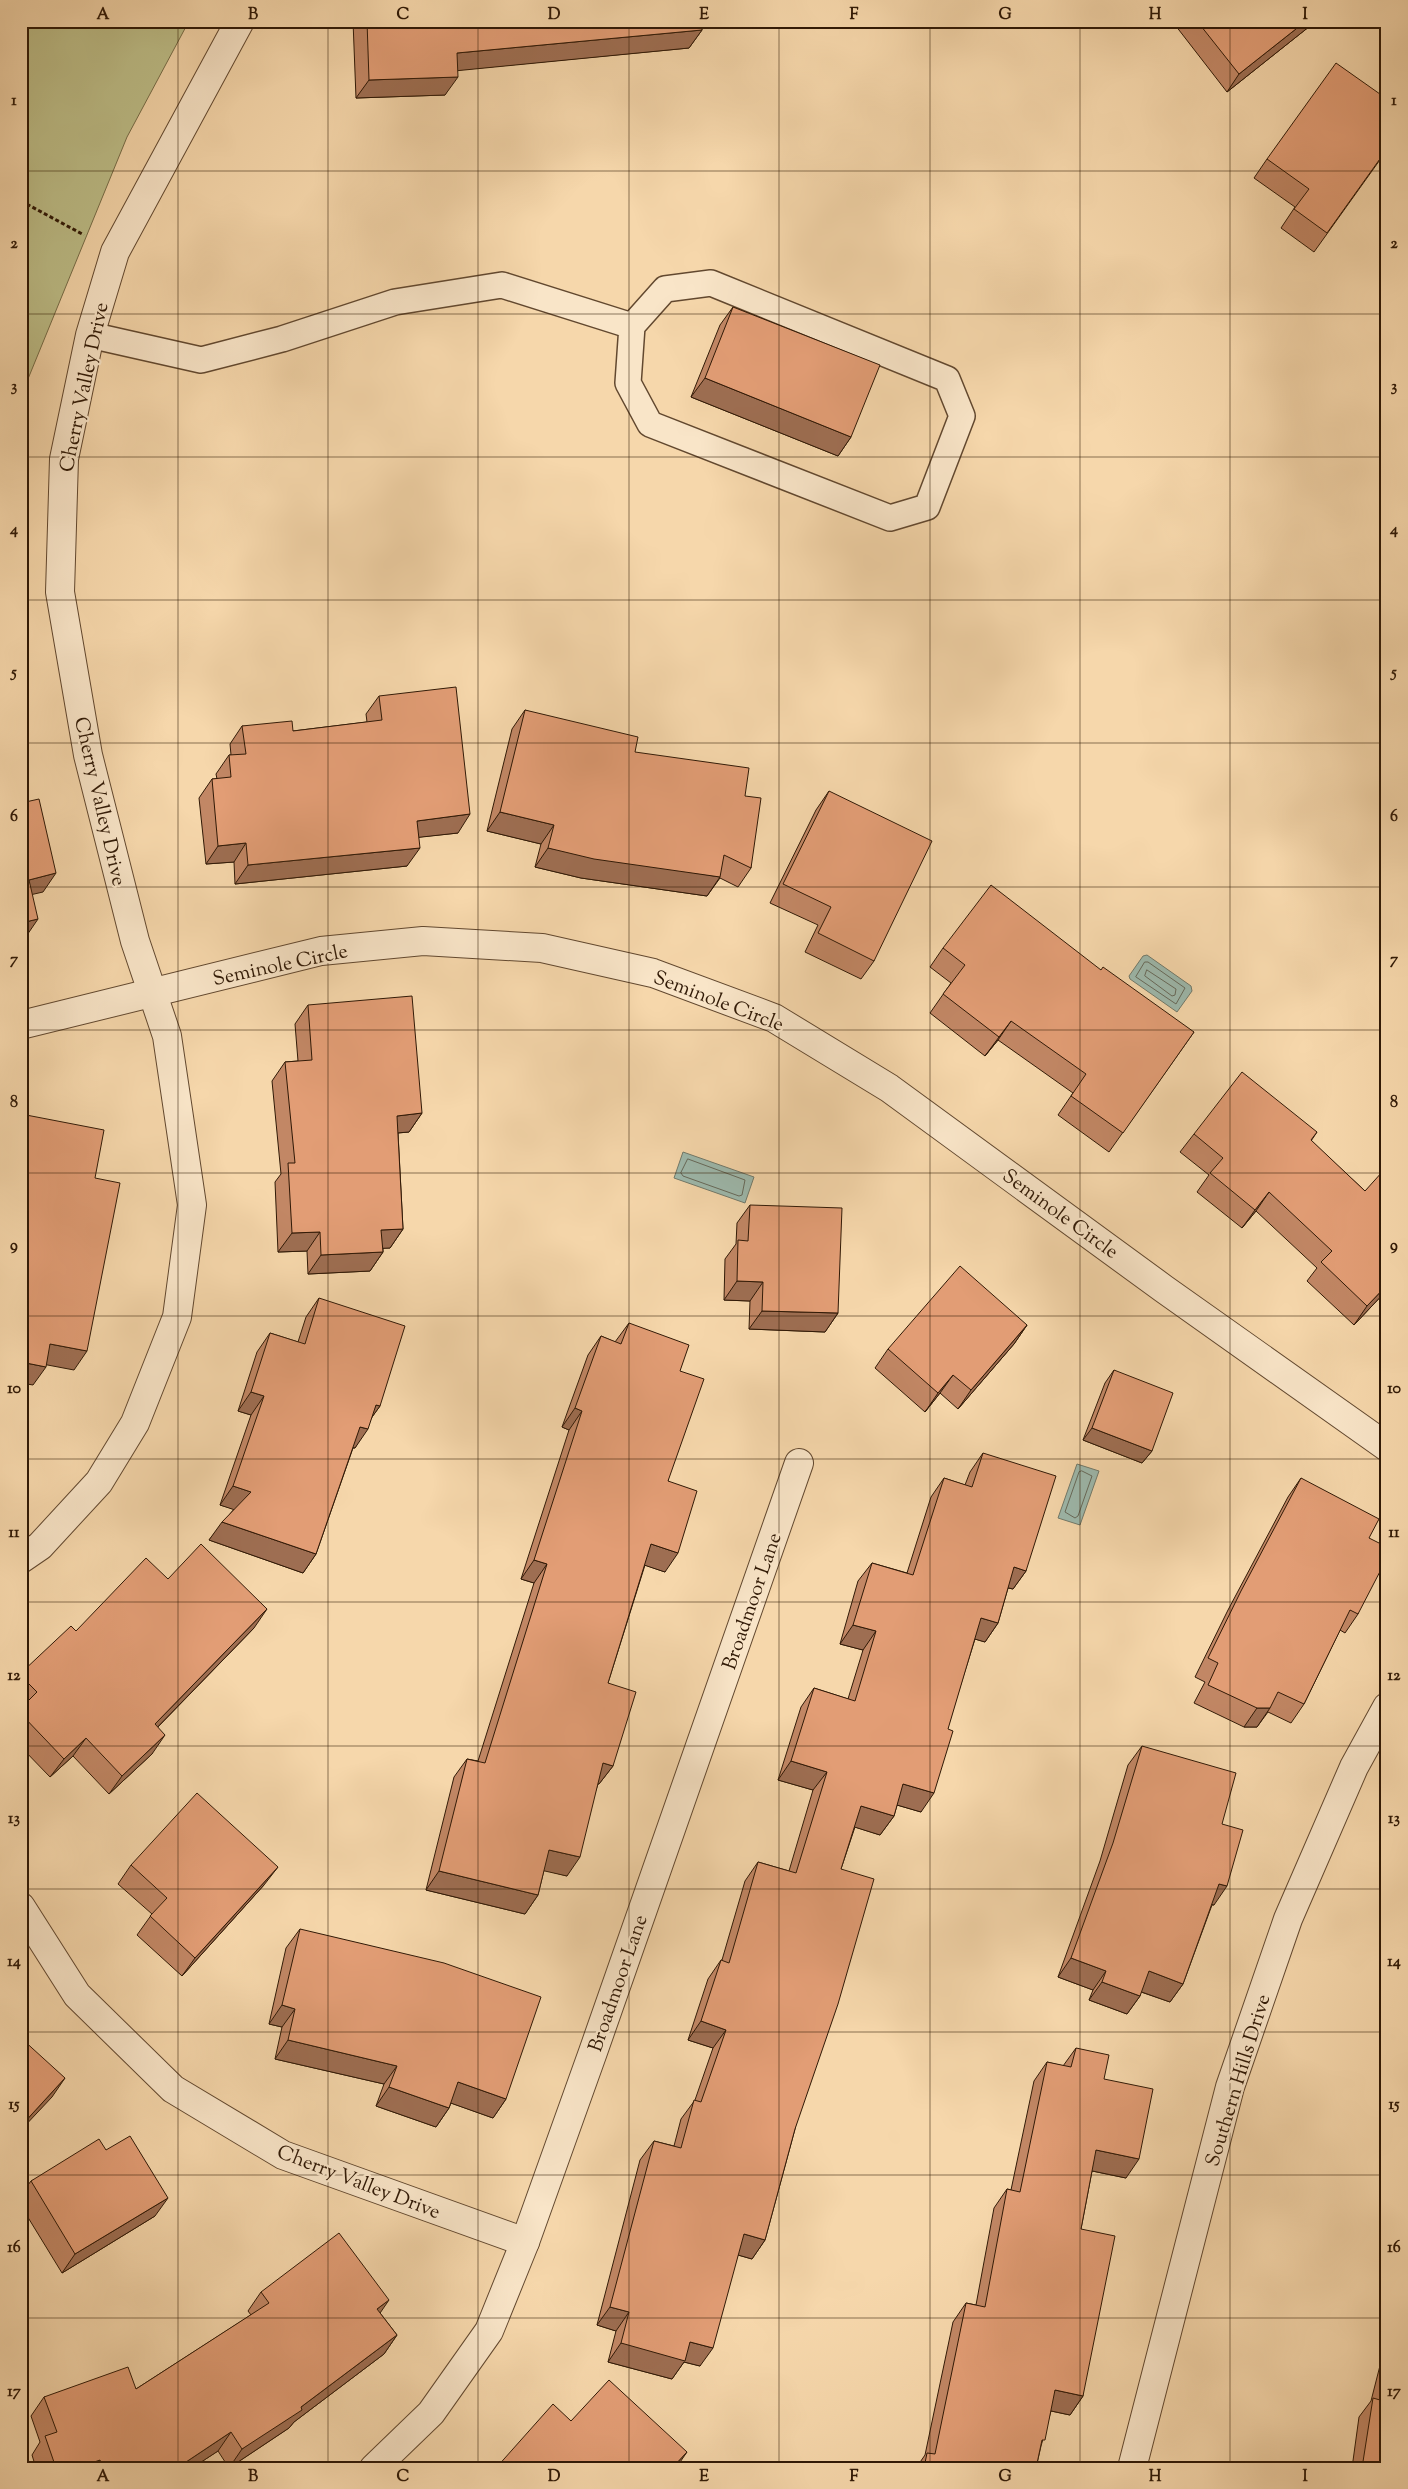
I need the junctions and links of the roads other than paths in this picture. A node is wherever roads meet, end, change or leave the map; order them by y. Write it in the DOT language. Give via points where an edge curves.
graph roads {
  1 [pos="240,21"];
  2 [pos="632,326"];
  3 [pos="90,334"];
  4 [pos="152,993"];
  5 [pos="21,1025"];
  6 [pos="1387,1447"];
  7 [pos="799,1463"];
  8 [pos="21,1559"];
  9 [pos="1387,1708"];
  10 [pos="21,1908"];
  11 [pos="525,2242"];
  12 [pos="374,2468"];
  13 [pos="1132,2468"];
  1 -- 3 [label="street, Cherry Valley Drive" via="115,252"];
  2 -- 2 [label="lane" via="628,383 650,424 890,518 927,508 962,416 947,379 711,283 665,289"];
  2 -- 3 [label="lane" via="502,285 395,302 282,339 201,360"];
  3 -- 4 [label="street, Cherry Valley Drive" via="64,459 60,592 88,756 135,942"];
  4 -- 5 [label="street, Seminole Circle"];
  4 -- 6 [label="street, Seminole Circle" via="321,951 423,941 542,948 653,973 681,983 774,1018 889,1088"];
  4 -- 8 [label="street, Cherry Valley Drive" via="167,1036 192,1206 177,1317 135,1423 99,1482 40,1546"];
  7 -- 11 [label="street, Broadmoor Lane"];
  9 -- 13 [label="street, Southern Hills Drive" via="1354,1767 1288,1920 1230,2087"];
  10 -- 11 [label="street, Cherry Valley Drive" via="77,1995 173,2089 283,2155"];
  11 -- 12 [label="street, Broadmoor Lane" via="490,2331 431,2414"];
}
